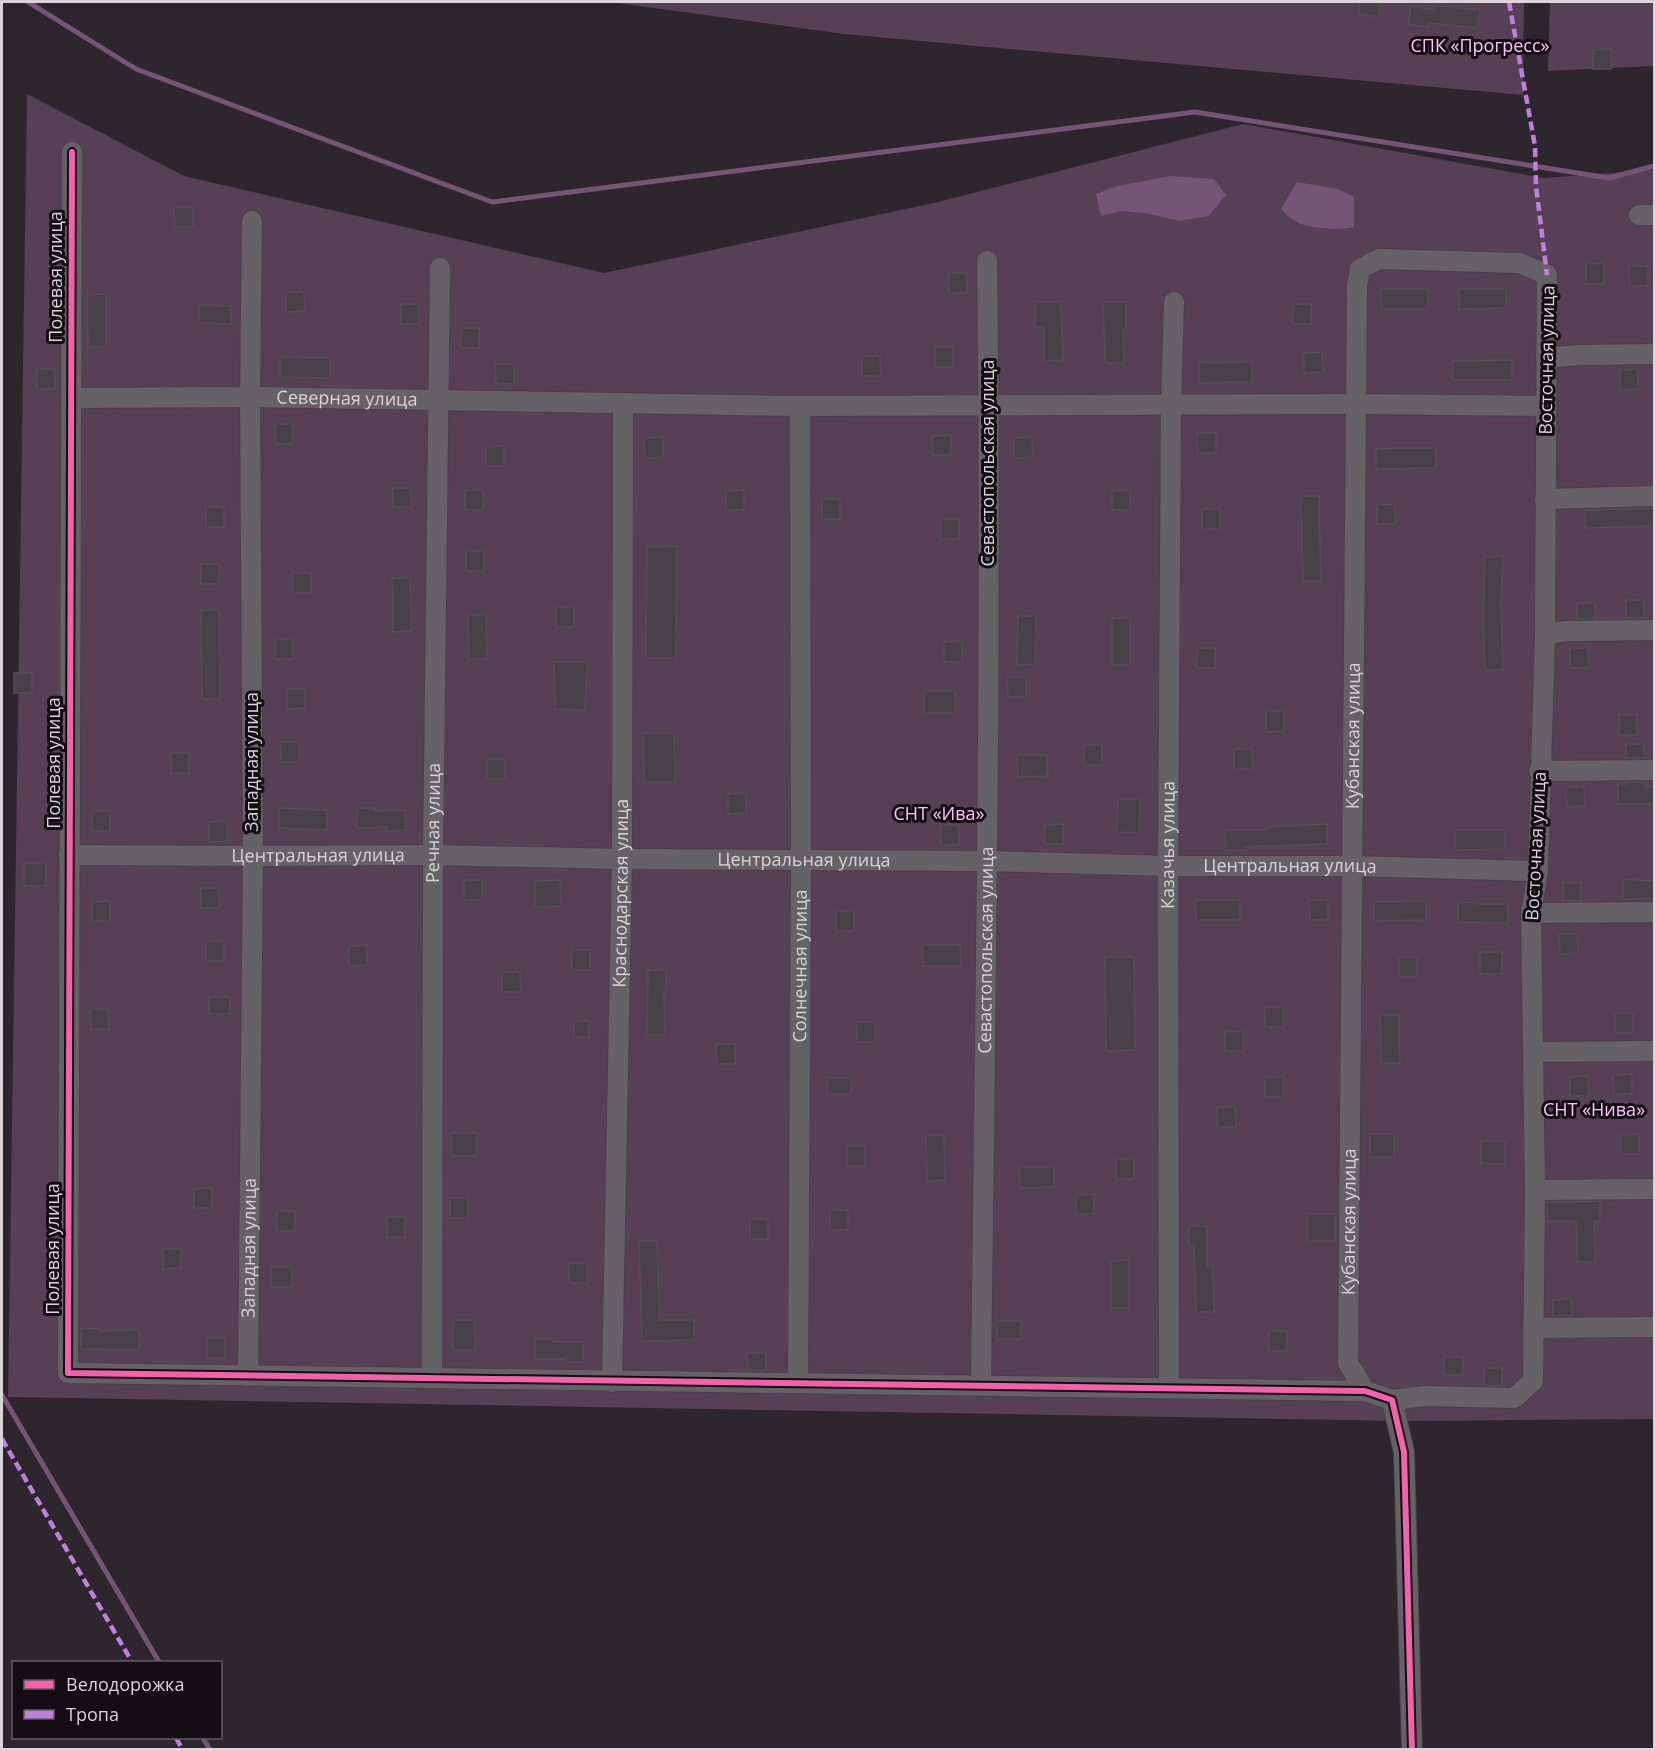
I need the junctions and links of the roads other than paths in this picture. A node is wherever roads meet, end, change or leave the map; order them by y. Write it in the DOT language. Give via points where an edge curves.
graph roads {
  1 [pos="72,152"];
  2 [pos="252,221"];
  3 [pos="987,261"];
  4 [pos="440,268"];
  5 [pos="1547,275"];
  6 [pos="1174,302"];
  7 [pos="1654,354"];
  8 [pos="1546,358"];
  9 [pos="250,397"];
  10 [pos="71,398"];
  11 [pos="439,401"];
  12 [pos="623,404"];
  13 [pos="1355,404"];
  14 [pos="800,406"];
  15 [pos="989,406"];
  16 [pos="1171,406"];
  17 [pos="1546,406"];
  18 [pos="1654,496"];
  19 [pos="1545,499"];
  20 [pos="1654,630"];
  21 [pos="1545,634"];
  22 [pos="1654,770"];
  23 [pos="1539,771"];
  24 [pos="69,855"];
  25 [pos="433,855"];
  26 [pos="253,856"];
  27 [pos="622,859"];
  28 [pos="801,860"];
  29 [pos="986,861"];
  30 [pos="1168,866"];
  31 [pos="1352,866"];
  32 [pos="1538,871"];
  33 [pos="1654,912"];
  34 [pos="1531,913"];
  35 [pos="1654,1051"];
  36 [pos="1533,1052"];
  37 [pos="1654,1189"];
  38 [pos="1535,1190"];
  39 [pos="1654,1327"];
  40 [pos="1533,1328"];
  41 [pos="248,1376"];
  42 [pos="432,1378"];
  43 [pos="612,1382"];
  44 [pos="798,1383"];
  45 [pos="981,1386"];
  46 [pos="1169,1388"];
  47 [pos="1365,1391"];
  48 [pos="1392,1400"];
  49 [pos="1412,1749"];
  1 -- 10 [label="street, Полевая улица"];
  2 -- 9 [label="street, Западная улица"];
  3 -- 15 [label="street, Севастопольская улица"];
  4 -- 11 [label="street, Речная улица"];
  5 -- 8 [label="street, Восточная улица"];
  5 -- 13 [label="street, Кубанская улица" via="1520,263 1379,259 1360,269"];
  6 -- 16 [label="street, Казачья улица"];
  7 -- 8 [label="street"];
  8 -- 17 [label="street, Восточная улица"];
  9 -- 10 [label="street, Северная улица"];
  9 -- 11 [label="street, Северная улица"];
  9 -- 26 [label="street, Западная улица"];
  10 -- 24 [label="street, Полевая улица"];
  11 -- 12 [label="street, Северная улица"];
  11 -- 25 [label="street, Речная улица"];
  12 -- 14 [label="street, Северная улица"];
  12 -- 27 [label="street, Краснодарская улица"];
  13 -- 16 [label="street, Северная улица"];
  13 -- 17 [label="street, Северная улица"];
  13 -- 31 [label="street, Кубанская улица"];
  14 -- 15 [label="street, Северная улица"];
  14 -- 28 [label="street, Солнечная улица"];
  15 -- 16 [label="street, Северная улица"];
  15 -- 29 [label="street, Севастопольская улица"];
  16 -- 30 [label="street, Казачья улица"];
  17 -- 19 [label="street, Восточная улица"];
  18 -- 19 [label="street"];
  19 -- 21 [label="street, Восточная улица"];
  20 -- 21 [label="street"];
  21 -- 23 [label="street, Восточная улица"];
  22 -- 23 [label="street"];
  23 -- 32 [label="street, Восточная улица"];
  24 -- 26 [label="street, Центральная улица"];
  24 -- 41 [label="street, Полевая улица" via="68,1373"];
  25 -- 26 [label="street, Центральная улица"];
  25 -- 27 [label="street, Центральная улица"];
  25 -- 42 [label="street, Речная улица"];
  26 -- 41 [label="street, Западная улица"];
  27 -- 28 [label="street, Центральная улица"];
  27 -- 43 [label="street, Краснодарская улица"];
  28 -- 29 [label="street, Центральная улица"];
  28 -- 44 [label="street, Солнечная улица"];
  29 -- 30 [label="street, Центральная улица"];
  29 -- 45 [label="street, Севастопольская улица"];
  30 -- 31 [label="street, Центральная улица"];
  30 -- 46 [label="street, Казачья улица"];
  31 -- 32 [label="street, Центральная улица"];
  31 -- 47 [label="street, Кубанская улица" via="1348,1363"];
  32 -- 34 [label="street, Восточная улица"];
  33 -- 34 [label="street"];
  34 -- 36 [label="street, Восточная улица"];
  35 -- 36 [label="street"];
  36 -- 38 [label="street, Восточная улица"];
  37 -- 38 [label="street"];
  38 -- 40 [label="street, Восточная улица"];
  39 -- 40 [label="street"];
  40 -- 48 [label="street, Восточная улица" via="1533,1381 1514,1398 1425,1396"];
  41 -- 42 [label="street"];
  42 -- 43 [label="street"];
  43 -- 44 [label="street"];
  44 -- 45 [label="street"];
  45 -- 46 [label="street"];
  46 -- 47 [label="street"];
  47 -- 48 [label="street"];
  48 -- 49 [label="street" via="1404,1452"];
}
